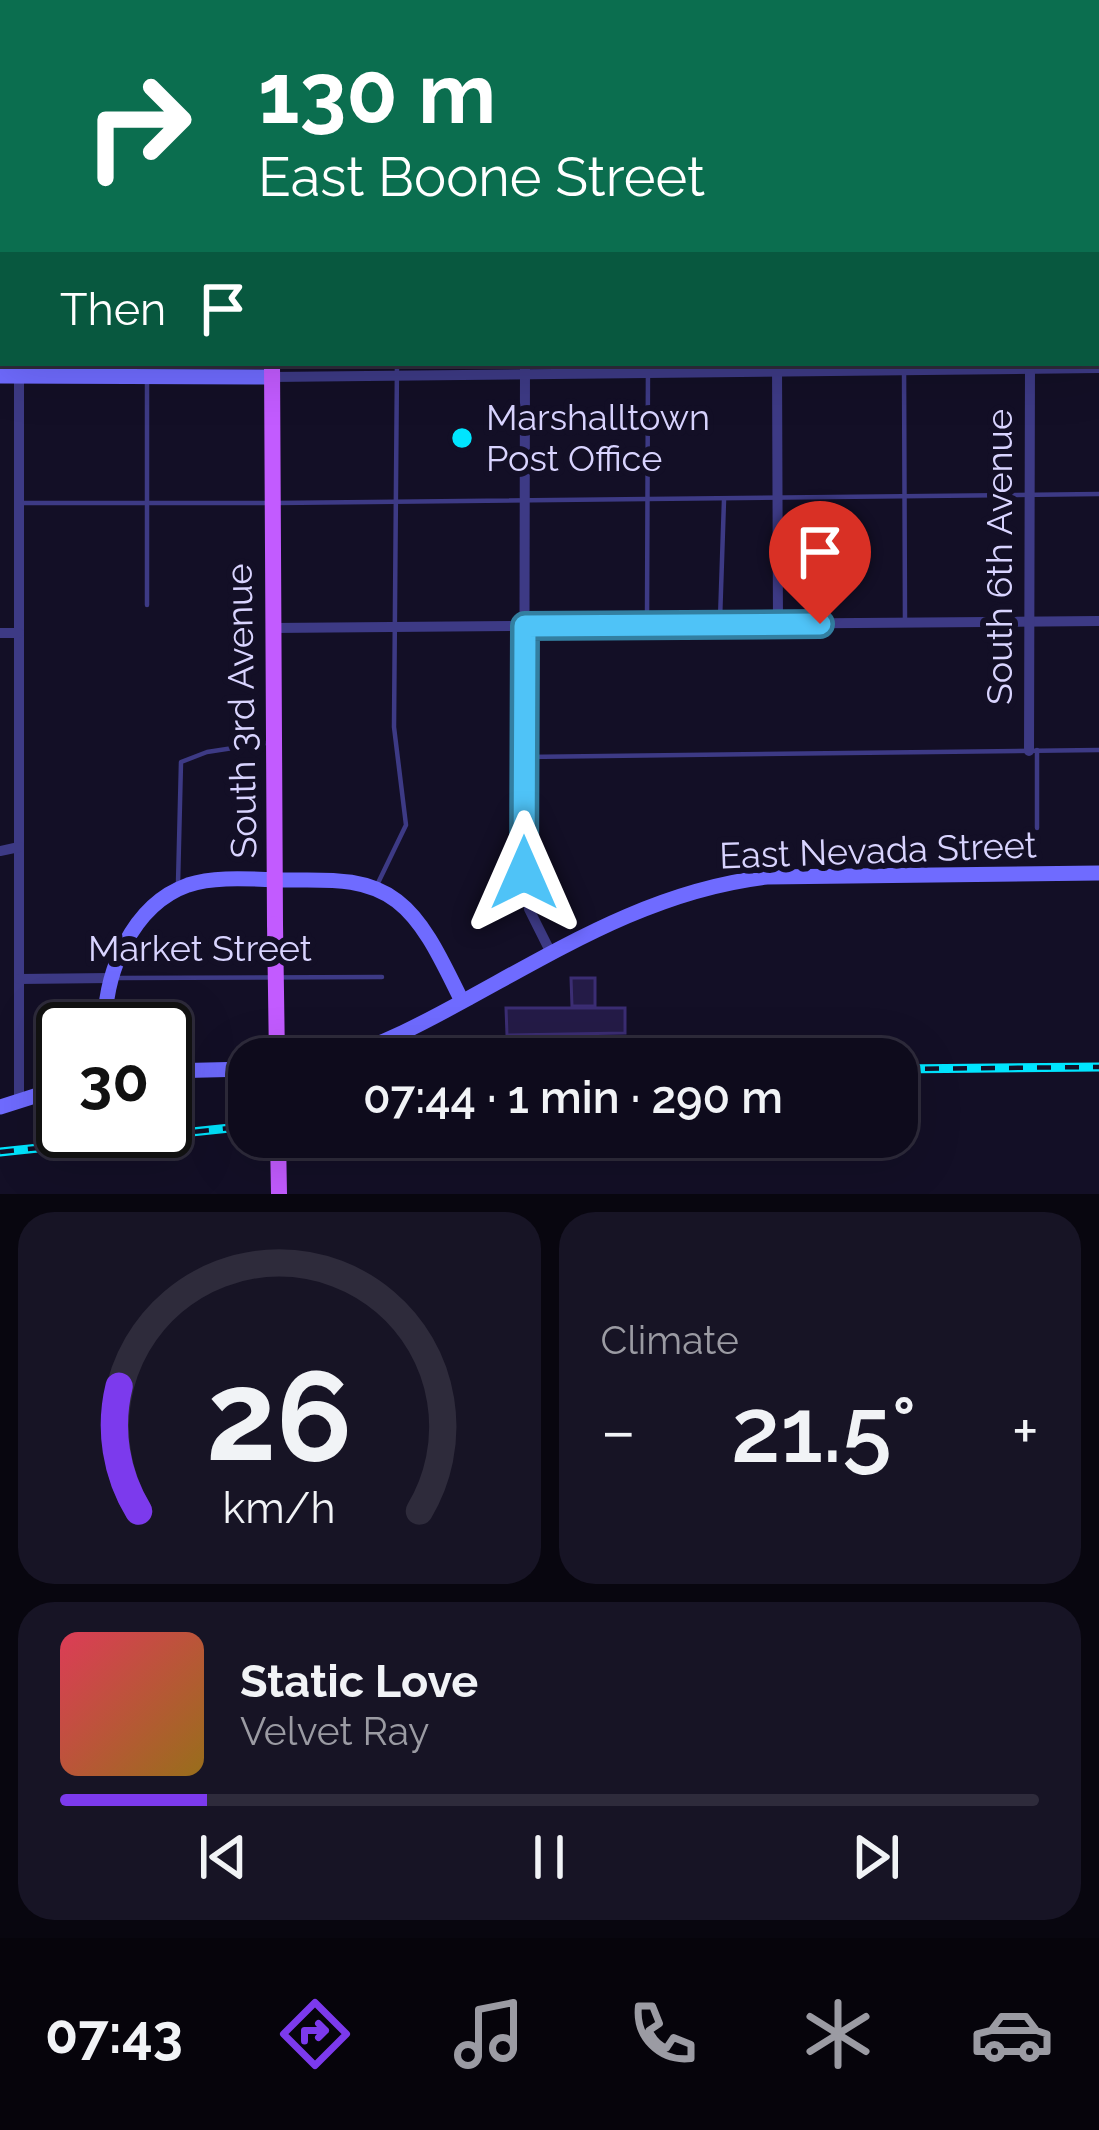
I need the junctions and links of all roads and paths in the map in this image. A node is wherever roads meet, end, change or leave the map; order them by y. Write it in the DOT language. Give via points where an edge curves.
graph roads {
  1 [pos="1030,366"];
  2 [pos="777,367"];
  3 [pos="904,367"];
  4 [pos="648,368"];
  5 [pos="1099,368"];
  6 [pos="397,369"];
  7 [pos="525,369"];
  8 [pos="19,370"];
  9 [pos="147,370"];
  10 [pos="272,370"];
  11 [pos="0,376"];
  12 [pos="1099,494"];
  13 [pos="1029,495"];
  14 [pos="904,497"];
  15 [pos="778,499"];
  16 [pos="724,500"];
  17 [pos="648,501"];
  18 [pos="19,502"];
  19 [pos="272,503"];
  20 [pos="397,503"];
  21 [pos="525,503"];
  22 [pos="147,504"];
  23 [pos="147,605"];
  24 [pos="1028,622"];
  25 [pos="1099,622"];
  26 [pos="905,623"];
  27 [pos="778,624"];
  28 [pos="647,625"];
  29 [pos="720,625"];
  30 [pos="525,626"];
  31 [pos="397,627"];
  32 [pos="272,628"];
  33 [pos="0,633"];
  34 [pos="19,633"];
  35 [pos="273,742"];
  36 [pos="1099,750"];
  37 [pos="1033,751"];
  38 [pos="524,757"];
  39 [pos="1037,828"];
  40 [pos="19,847"];
  41 [pos="0,851"];
  42 [pos="1099,873"];
  43 [pos="275,880"];
  44 [pos="375,888"];
  45 [pos="178,890"];
  46 [pos="551,953"];
  47 [pos="382,977"];
  48 [pos="111,978"];
  49 [pos="19,979"];
  50 [pos="462,1001"];
  51 [pos="108,1002"];
  52 [pos="277,1038"];
  53 [pos="390,1038"];
  54 [pos="192,1070"];
  55 [pos="228,1070"];
  56 [pos="36,1096"];
  57 [pos="19,1101"];
  58 [pos="0,1107"];
  59 [pos="278,1158"];
  60 [pos="279,1194"];
  1 -- 3 [label="street"];
  1 -- 5 [label="street"];
  1 -- 13 [label="street, South 6th Avenue"];
  2 -- 3 [label="street"];
  2 -- 4 [label="street"];
  2 -- 15 [label="street"];
  3 -- 14 [label="lane"];
  4 -- 7 [label="street"];
  4 -- 17 [label="lane"];
  6 -- 7 [label="street"];
  6 -- 10 [label="street"];
  6 -- 20 [label="lane"];
  7 -- 21 [label="street"];
  8 -- 9 [label="main road"];
  8 -- 11 [label="main road"];
  8 -- 18 [label="street"];
  9 -- 10 [label="main road"];
  9 -- 22 [label="lane"];
  10 -- 19 [label="main road, South 3rd Avenue"];
  12 -- 13 [label="lane"];
  13 -- 14 [label="lane"];
  13 -- 24 [label="street, South 6th Avenue"];
  14 -- 15 [label="lane"];
  14 -- 26 [label="lane"];
  15 -- 16 [label="lane"];
  15 -- 27 [label="street"];
  16 -- 17 [label="lane"];
  16 -- 29 [label="lane"];
  17 -- 21 [label="lane"];
  17 -- 28 [label="lane"];
  18 -- 22 [label="lane"];
  18 -- 34 [label="street"];
  19 -- 20 [label="lane"];
  19 -- 22 [label="lane"];
  19 -- 32 [label="main road, South 3rd Avenue"];
  20 -- 21 [label="lane"];
  20 -- 31 [label="lane"];
  21 -- 30 [label="street"];
  22 -- 23 [label="lane"];
  24 -- 25 [label="street"];
  24 -- 26 [label="street"];
  24 -- 37 [label="street, South 6th Avenue"];
  26 -- 27 [label="street"];
  27 -- 29 [label="street"];
  28 -- 29 [label="street"];
  28 -- 30 [label="street"];
  30 -- 31 [label="street"];
  30 -- 38 [label="street"];
  31 -- 32 [label="street"];
  31 -- 44 [label="lane" via="394,727 406,825"];
  32 -- 35 [label="main road, South 3rd Avenue"];
  33 -- 34 [label="street"];
  34 -- 40 [label="street"];
  35 -- 43 [label="main road, South 3rd Avenue"];
  35 -- 45 [label="lane" via="181,762"];
  36 -- 37 [label="lane"];
  37 -- 38 [label="lane"];
  37 -- 39 [label="lane"];
  38 -- 46 [label="street" via="524,873 529,909"];
  40 -- 41 [label="street"];
  40 -- 49 [label="street"];
  42 -- 46 [label="main road, East Nevada Street" via="746,880 682,892"];
  43 -- 44 [label="main road"];
  43 -- 45 [label="main road"];
  43 -- 52 [label="main road, South 3rd Avenue, bridge"];
  44 -- 50 [label="main road" via="412,915"];
  45 -- 48 [label="main road" via="147,912"];
  46 -- 50 [label="main road, East Nevada Street"];
  47 -- 48 [label="lane, Market Street"];
  48 -- 49 [label="street, Market Street"];
  48 -- 51 [label="main road"];
  49 -- 57 [label="street"];
  50 -- 53 [label="main road, East Nevada Street"];
  54 -- 55 [label="main road"];
  56 -- 57 [label="main road"];
  57 -- 58 [label="main road"];
  59 -- 60 [label="main road"];
}
